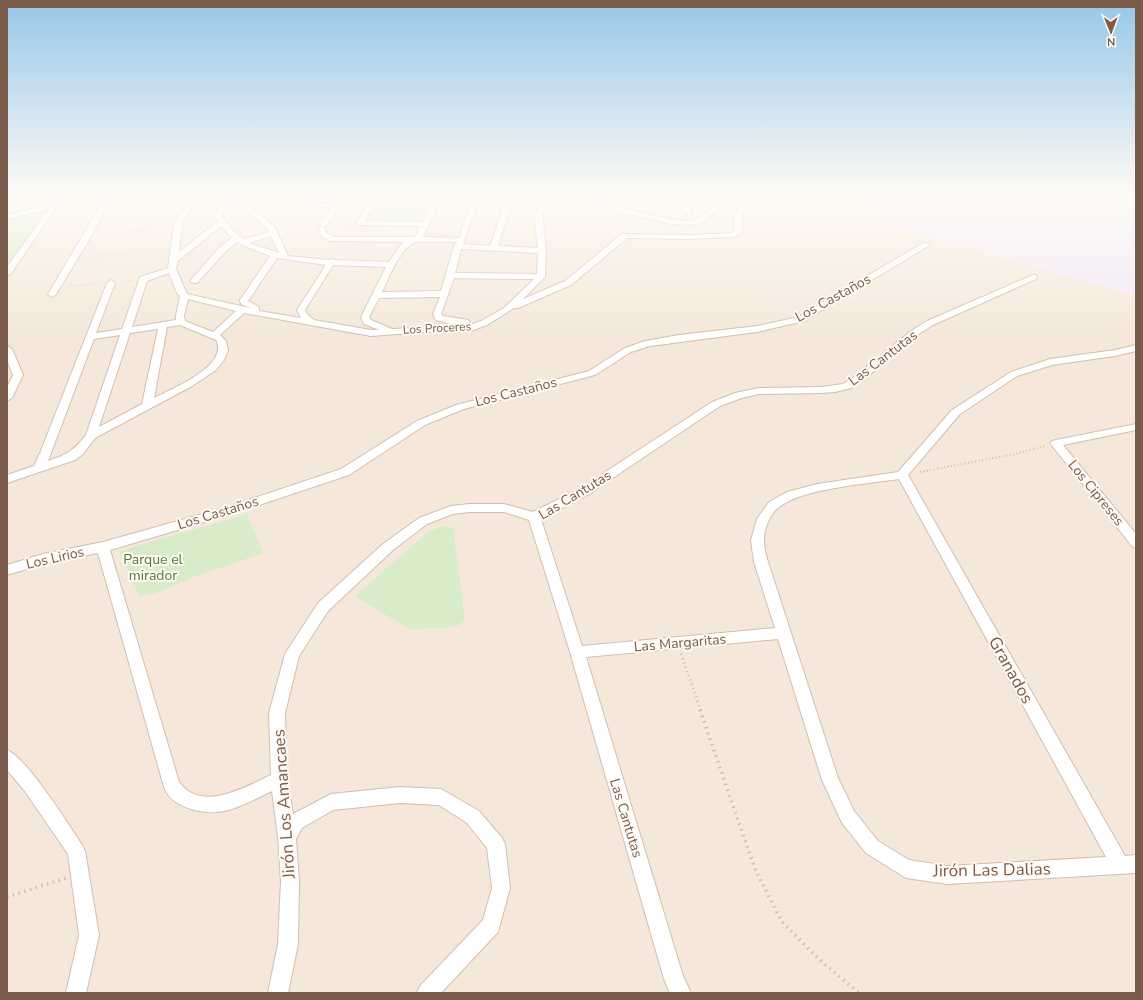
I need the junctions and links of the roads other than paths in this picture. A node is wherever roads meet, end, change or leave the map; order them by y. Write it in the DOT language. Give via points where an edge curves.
graph roads {
  1 [pos="29,242"];
  2 [pos="84,242"];
  3 [pos="177,242"];
  4 [pos="197,242"];
  5 [pos="237,242"];
  6 [pos="243,242"];
  7 [pos="276,242"];
  8 [pos="409,242"];
  9 [pos="445,242"];
  10 [pos="495,242"];
  11 [pos="541,242"];
  12 [pos="618,242"];
  13 [pos="460,243"];
  14 [pos="926,245"];
  15 [pos="493,248"];
  16 [pos="542,251"];
  17 [pos="275,255"];
  18 [pos="285,257"];
  19 [pos="176,259"];
  20 [pos="332,261"];
  21 [pos="391,265"];
  22 [pos="172,269"];
  23 [pos="7,273"];
  24 [pos="450,275"];
  25 [pos="541,277"];
  26 [pos="1033,277"];
  27 [pos="194,281"];
  28 [pos="111,283"];
  29 [pos="52,294"];
  30 [pos="445,294"];
  31 [pos="376,295"];
  32 [pos="184,296"];
  33 [pos="243,309"];
  34 [pos="507,310"];
  35 [pos="258,313"];
  36 [pos="181,322"];
  37 [pos="312,323"];
  38 [pos="484,323"];
  39 [pos="163,326"];
  40 [pos="390,331"];
  41 [pos="126,332"];
  42 [pos="215,335"];
  43 [pos="90,337"];
  44 [pos="1136,348"];
  45 [pos="7,349"];
  46 [pos="18,375"];
  47 [pos="7,379"];
  48 [pos="7,398"];
  49 [pos="147,406"];
  50 [pos="1136,427"];
  51 [pos="91,436"];
  52 [pos="38,469"];
  53 [pos="902,475"];
  54 [pos="7,479"];
  55 [pos="534,517"];
  56 [pos="1136,543"];
  57 [pos="103,547"];
  58 [pos="7,570"];
  59 [pos="784,633"];
  60 [pos="577,652"];
  61 [pos="7,758"];
  62 [pos="279,779"];
  63 [pos="287,837"];
  64 [pos="1128,864"];
  65 [pos="76,993"];
  66 [pos="278,993"];
  67 [pos="427,993"];
  68 [pos="681,993"];
  1 -- 23 [label="street"];
  2 -- 29 [label="street"];
  3 -- 19 [label="street"];
  4 -- 19 [label="street"];
  5 -- 27 [label="street" via="223,249"];
  6 -- 17 [label="street"];
  7 -- 18 [label="street"];
  8 -- 21 [label="street" via="404,244"];
  9 -- 13 [label="street"];
  10 -- 15 [label="street"];
  11 -- 16 [label="street"];
  12 -- 34 [label="street" via="568,283"];
  13 -- 15 [label="street"];
  13 -- 24 [label="street"];
  14 -- 57 [label="street, Los Castaños" via="801,319 757,329 648,343 628,350 592,373 460,407 421,423 345,472 228,511"];
  15 -- 16 [label="street"];
  16 -- 25 [label="street"];
  17 -- 18 [label="street"];
  17 -- 35 [label="street" via="244,300"];
  18 -- 20 [label="street"];
  19 -- 22 [label="street"];
  20 -- 21 [label="street"];
  20 -- 37 [label="street" via="301,310"];
  21 -- 31 [label="street"];
  22 -- 32 [label="street"];
  22 -- 41 [label="street" via="143,279"];
  24 -- 25 [label="street"];
  24 -- 30 [label="street"];
  25 -- 34 [label="street, Los Proceres"];
  26 -- 55 [label="street, Las Cantutas" via="930,323 847,386 821,390 760,391 739,395 716,404 585,491"];
  28 -- 43 [label="street"];
  30 -- 31 [label="street"];
  30 -- 38 [label="street" via="437,314 439,318"];
  31 -- 40 [label="street" via="365,317 367,322"];
  32 -- 33 [label="street, Los Proceres"];
  32 -- 36 [label="street"];
  33 -- 35 [label="street, Los Proceres"];
  33 -- 42 [label="street"];
  34 -- 38 [label="street, Los Proceres"];
  35 -- 37 [label="street, Los Proceres"];
  36 -- 39 [label="street"];
  36 -- 42 [label="street"];
  37 -- 40 [label="street, Los Proceres" via="371,333"];
  38 -- 40 [label="street, Los Proceres" via="462,329"];
  39 -- 41 [label="street"];
  39 -- 49 [label="street"];
  41 -- 43 [label="street"];
  41 -- 51 [label="street"];
  42 -- 49 [label="street" via="223,342 224,347 216,363 190,382"];
  43 -- 52 [label="street"];
  44 -- 53 [label="street" via="1050,362 1014,374 956,412"];
  45 -- 46 [label="street"];
  46 -- 47 [label="street"];
  46 -- 48 [label="street"];
  49 -- 51 [label="street"];
  50 -- 56 [label="street, Los Cipreses" via="1056,444"];
  51 -- 52 [label="street" via="71,457"];
  52 -- 54 [label="street"];
  53 -- 59 [label="street, Jirón Las Dalias" via="817,488 791,495 773,505 763,519 757,540 761,562"];
  53 -- 64 [label="street, Granados"];
  55 -- 60 [label="street, Las Cantutas"];
  55 -- 62 [label="street, Jirón Los Amancaes" via="504,508 470,508 451,510 424,521 388,547 323,607 292,654 277,713"];
  57 -- 58 [label="street, Los Lirios" via="42,559"];
  57 -- 62 [label="street" via="172,787 183,798 215,805 232,801"];
  59 -- 60 [label="street, Las Margaritas"];
  59 -- 64 [label="street, Jirón Las Dalias" via="830,780 848,817 872,847 906,869 948,874"];
  60 -- 68 [label="street, Las Cantutas" via="674,979"];
  61 -- 65 [label="street" via="30,784 76,851 89,935"];
  62 -- 63 [label="street, Jirón Los Amancaes"];
  63 -- 66 [label="street, Jirón Los Amancaes" via="290,881 288,944"];
  63 -- 67 [label="street" via="296,822 331,802 400,795 441,797 473,817 496,844 501,888 491,925"];
}
